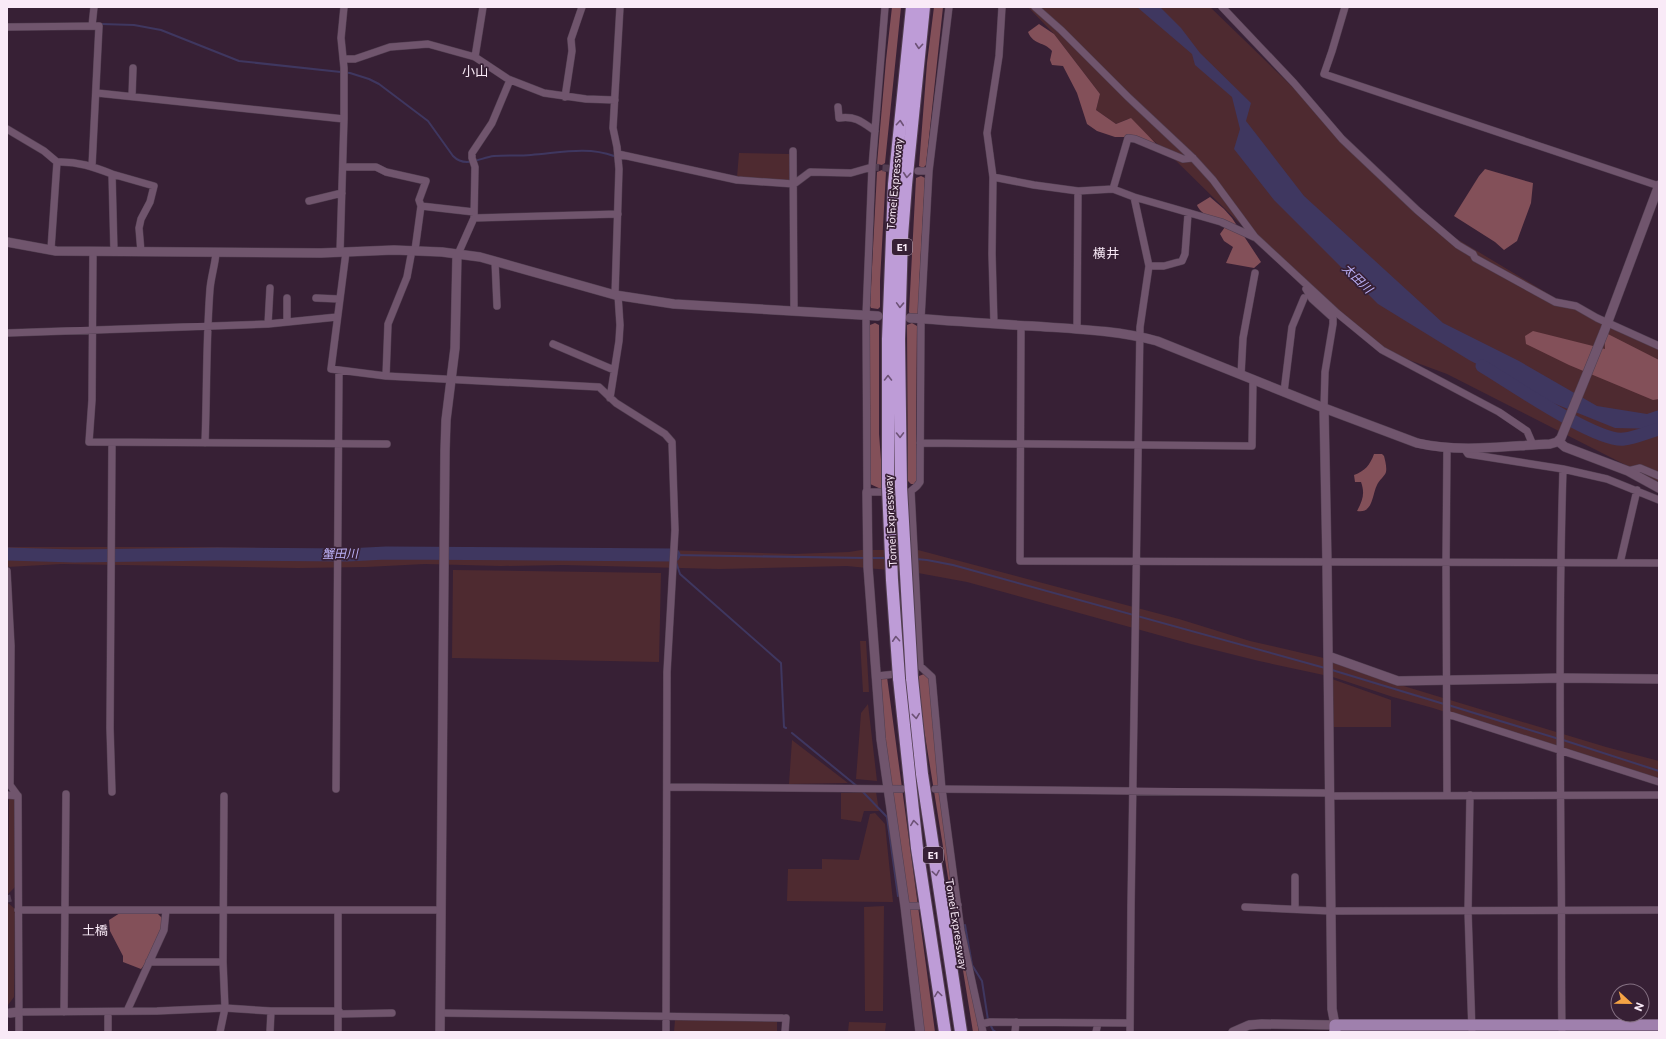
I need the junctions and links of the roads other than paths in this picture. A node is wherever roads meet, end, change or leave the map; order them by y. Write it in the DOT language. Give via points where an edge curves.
graph roads {
  1 [pos="94,7"];
  2 [pos="344,7"];
  3 [pos="483,7"];
  4 [pos="582,7"];
  5 [pos="620,7"];
  6 [pos="885,7"];
  7 [pos="912,7"];
  8 [pos="924,7"];
  9 [pos="949,7"];
  10 [pos="1002,7"];
  11 [pos="1035,7"];
  12 [pos="1222,7"];
  13 [pos="1345,7"];
  14 [pos="92,26"];
  15 [pos="7,27"];
  16 [pos="475,57"];
  17 [pos="343,59"];
  18 [pos="133,68"];
  19 [pos="510,80"];
  20 [pos="97,93"];
  21 [pos="132,96"];
  22 [pos="566,97"];
  23 [pos="615,100"];
  24 [pos="838,106"];
  25 [pos="344,119"];
  26 [pos="7,129"];
  27 [pos="875,131"];
  28 [pos="794,151"];
  29 [pos="618,154"];
  30 [pos="1193,158"];
  31 [pos="57,162"];
  32 [pos="92,166"];
  33 [pos="343,167"];
  34 [pos="872,167"];
  35 [pos="918,171"];
  36 [pos="929,171"];
  37 [pos="112,174"];
  38 [pos="993,177"];
  39 [pos="794,184"];
  40 [pos="1659,186"];
  41 [pos="1112,189"];
  42 [pos="1078,191"];
  43 [pos="342,193"];
  44 [pos="1134,197"];
  45 [pos="309,201"];
  46 [pos="421,206"];
  47 [pos="618,214"];
  48 [pos="1188,214"];
  49 [pos="474,215"];
  50 [pos="1254,237"];
  51 [pos="7,242"];
  52 [pos="51,249"];
  53 [pos="93,250"];
  54 [pos="414,250"];
  55 [pos="114,252"];
  56 [pos="141,252"];
  57 [pos="343,252"];
  58 [pos="216,253"];
  59 [pos="457,254"];
  60 [pos="495,261"];
  61 [pos="1149,266"];
  62 [pos="1255,273"];
  63 [pos="1301,281"];
  64 [pos="270,288"];
  65 [pos="617,295"];
  66 [pos="287,298"];
  67 [pos="316,298"];
  68 [pos="1304,298"];
  69 [pos="339,300"];
  70 [pos="497,306"];
  71 [pos="794,311"];
  72 [pos="866,316"];
  73 [pos="878,316"];
  74 [pos="337,317"];
  75 [pos="910,318"];
  76 [pos="921,319"];
  77 [pos="287,322"];
  78 [pos="1607,322"];
  79 [pos="268,324"];
  80 [pos="994,324"];
  81 [pos="1021,326"];
  82 [pos="208,327"];
  83 [pos="1077,329"];
  84 [pos="92,331"];
  85 [pos="7,333"];
  86 [pos="1139,336"];
  87 [pos="553,344"];
  88 [pos="1659,346"];
  89 [pos="614,370"];
  90 [pos="339,371"];
  91 [pos="1241,374"];
  92 [pos="386,376"];
  93 [pos="1252,379"];
  94 [pos="451,380"];
  95 [pos="1284,392"];
  96 [pos="610,398"];
  97 [pos="1324,408"];
  98 [pos="1560,440"];
  99 [pos="339,442"];
  100 [pos="112,443"];
  101 [pos="205,443"];
  102 [pos="920,443"];
  103 [pos="387,444"];
  104 [pos="1021,444"];
  105 [pos="1137,445"];
  106 [pos="1533,445"];
  107 [pos="1447,448"];
  108 [pos="1464,448"];
  109 [pos="1564,469"];
  110 [pos="1628,471"];
  111 [pos="1659,476"];
  112 [pos="1659,488"];
  113 [pos="906,490"];
  114 [pos="1637,490"];
  115 [pos="867,492"];
  116 [pos="1659,500"];
  117 [pos="1136,561"];
  118 [pos="1327,563"];
  119 [pos="1446,563"];
  120 [pos="1560,563"];
  121 [pos="1620,563"];
  122 [pos="1659,563"];
  123 [pos="7,571"];
  124 [pos="1328,656"];
  125 [pos="925,671"];
  126 [pos="877,676"];
  127 [pos="1561,678"];
  128 [pos="1659,679"];
  129 [pos="1447,680"];
  130 [pos="1447,714"];
  131 [pos="1560,750"];
  132 [pos="1659,782"];
  133 [pos="667,787"];
  134 [pos="888,788"];
  135 [pos="902,788"];
  136 [pos="336,789"];
  137 [pos="939,789"];
  138 [pos="1133,790"];
  139 [pos="112,792"];
  140 [pos="66,794"];
  141 [pos="7,795"];
  142 [pos="1330,795"];
  143 [pos="1447,795"];
  144 [pos="1470,795"];
  145 [pos="1561,795"];
  146 [pos="1659,795"];
  147 [pos="18,796"];
  148 [pos="224,796"];
  149 [pos="1295,877"];
  150 [pos="958,905"];
  151 [pos="905,906"];
  152 [pos="918,906"];
  153 [pos="949,906"];
  154 [pos="1245,907"];
  155 [pos="1562,909"];
  156 [pos="18,910"];
  157 [pos="65,910"];
  158 [pos="166,910"];
  159 [pos="223,910"];
  160 [pos="338,910"];
  161 [pos="441,910"];
  162 [pos="1295,910"];
  163 [pos="1659,910"];
  164 [pos="1330,911"];
  165 [pos="1468,911"];
  166 [pos="149,962"];
  167 [pos="223,962"];
  168 [pos="225,1008"];
  169 [pos="127,1011"];
  170 [pos="271,1011"];
  171 [pos="64,1012"];
  172 [pos="108,1012"];
  173 [pos="339,1012"];
  174 [pos="14,1013"];
  175 [pos="392,1013"];
  176 [pos="441,1013"];
  177 [pos="666,1016"];
  178 [pos="1016,1022"];
  179 [pos="1098,1023"];
  180 [pos="1130,1023"];
  181 [pos="981,1024"];
  182 [pos="1659,1025"];
  183 [pos="1335,1028"];
  184 [pos="1443,1028"];
  185 [pos="1472,1029"];
  186 [pos="1562,1029"];
  187 [pos="19,1032"];
  188 [pos="108,1032"];
  189 [pos="220,1032"];
  190 [pos="270,1032"];
  191 [pos="338,1032"];
  192 [pos="440,1032"];
  193 [pos="666,1032"];
  194 [pos="785,1032"];
  195 [pos="920,1032"];
  196 [pos="945,1032"];
  197 [pos="963,1032"];
  198 [pos="983,1032"];
  199 [pos="1015,1032"];
  200 [pos="1096,1032"];
  201 [pos="1130,1032"];
  202 [pos="1233,1032"];
  1 -- 14 [label="street"];
  2 -- 17 [label="street" via="341,38"];
  3 -- 16 [label="street"];
  4 -- 22 [label="street" via="571,39 572,51"];
  5 -- 23 [label="street"];
  6 -- 27 [label="street"];
  196 -- 7 [label="highway, Tomei Expressway / E1, one-way, bridge" via="917,848 899,678 888,487 888,339 894,191"];
  8 -- 113 [label="highway, Tomei Expressway / E1, one-way" via="902,236 899,339"];
  9 -- 36 [label="street"];
  10 -- 38 [label="street" via="999,56 987,134"];
  11 -- 30 [label="street"];
  12 -- 78 [label="street" via="1294,83 1342,139 1417,210 1453,240 1476,258 1555,302 1576,306"];
  13 -- 40 [label="street" via="1324,74"];
  14 -- 15 [label="street"];
  14 -- 20 [label="street" via="99,26"];
  16 -- 17 [label="street" via="428,44 390,47 355,59"];
  16 -- 19 [label="street"];
  17 -- 25 [label="street"];
  18 -- 21 [label="street"];
  19 -- 22 [label="street" via="544,93"];
  19 -- 49 [label="street" via="492,123 472,153 475,167"];
  20 -- 21 [label="street"];
  20 -- 32 [label="street"];
  21 -- 25 [label="street"];
  22 -- 23 [label="street"];
  23 -- 29 [label="street" via="613,128"];
  24 -- 27 [label="street" via="839,118 858,119"];
  25 -- 33 [label="street"];
  26 -- 31 [label="street" via="44,151"];
  27 -- 34 [label="street"];
  28 -- 39 [label="street"];
  29 -- 39 [label="street" via="737,180"];
  29 -- 47 [label="street"];
  30 -- 41 [label="street" via="1183,159 1128,138"];
  30 -- 50 [label="street" via="1213,180"];
  31 -- 32 [label="street"];
  31 -- 52 [label="street"];
  32 -- 37 [label="street"];
  33 -- 43 [label="street"];
  33 -- 46 [label="street" via="376,167 386,172 426,180 419,200"];
  34 -- 39 [label="street" via="851,173 810,172"];
  34 -- 72 [label="street"];
  35 -- 36 [label="street"];
  36 -- 76 [label="street"];
  37 -- 55 [label="street"];
  37 -- 56 [label="street" via="154,186 139,228"];
  38 -- 42 [label="street"];
  38 -- 80 [label="street"];
  39 -- 71 [label="street"];
  40 -- 78 [label="street"];
  41 -- 42 [label="street"];
  41 -- 44 [label="street"];
  42 -- 83 [label="street"];
  43 -- 45 [label="street"];
  43 -- 57 [label="street"];
  44 -- 48 [label="street"];
  44 -- 61 [label="street"];
  46 -- 49 [label="street"];
  46 -- 54 [label="street"];
  47 -- 49 [label="street"];
  47 -- 65 [label="street"];
  48 -- 50 [label="street" via="1221,222"];
  48 -- 61 [label="street" via="1185,254 1182,261 1164,266"];
  49 -- 59 [label="street"];
  50 -- 63 [label="street"];
  51 -- 52 [label="street"];
  52 -- 53 [label="street"];
  53 -- 55 [label="street"];
  53 -- 84 [label="street"];
  54 -- 57 [label="street"];
  54 -- 59 [label="street"];
  54 -- 92 [label="street" via="407,277 388,324"];
  55 -- 56 [label="street"];
  56 -- 58 [label="street"];
  57 -- 58 [label="street"];
  57 -- 69 [label="street"];
  58 -- 82 [label="street" via="210,287"];
  59 -- 60 [label="street"];
  59 -- 94 [label="street" via="455,348"];
  60 -- 65 [label="street"];
  60 -- 70 [label="street"];
  61 -- 86 [label="street"];
  62 -- 91 [label="street" via="1243,338"];
  63 -- 97 [label="street" via="1312,299 1333,318 1325,372"];
  63 -- 106 [label="street" via="1382,350 1499,412 1527,431"];
  64 -- 79 [label="street"];
  65 -- 71 [label="street" via="674,304"];
  65 -- 89 [label="street" via="620,325"];
  66 -- 77 [label="street"];
  67 -- 69 [label="street"];
  68 -- 95 [label="street" via="1292,327"];
  69 -- 74 [label="street"];
  71 -- 72 [label="street"];
  72 -- 73 [label="street"];
  72 -- 115 [label="street"];
  74 -- 77 [label="street"];
  74 -- 90 [label="street" via="331,369"];
  75 -- 76 [label="street"];
  76 -- 80 [label="street"];
  76 -- 102 [label="street"];
  77 -- 79 [label="street"];
  78 -- 88 [label="street"];
  78 -- 98 [label="street"];
  79 -- 82 [label="street"];
  80 -- 81 [label="street"];
  81 -- 83 [label="street"];
  81 -- 104 [label="street"];
  82 -- 84 [label="street"];
  82 -- 101 [label="street"];
  83 -- 86 [label="street"];
  84 -- 85 [label="street"];
  84 -- 100 [label="street" via="89,442"];
  86 -- 91 [label="street"];
  86 -- 105 [label="street"];
  87 -- 89 [label="street"];
  89 -- 96 [label="street"];
  90 -- 92 [label="street"];
  90 -- 99 [label="street"];
  91 -- 93 [label="street"];
  92 -- 94 [label="street"];
  93 -- 95 [label="street"];
  93 -- 105 [label="street" via="1252,446"];
  94 -- 96 [label="street" via="599,388"];
  94 -- 161 [label="street" via="444,451"];
  95 -- 97 [label="street"];
  96 -- 133 [label="street" via="665,434 672,442 675,530 667,672"];
  97 -- 107 [label="street" via="1417,443"];
  97 -- 118 [label="street"];
  98 -- 106 [label="street" via="1550,444"];
  98 -- 110 [label="street" via="1565,447"];
  99 -- 101 [label="street"];
  99 -- 103 [label="street"];
  99 -- 136 [label="street"];
  100 -- 101 [label="street"];
  100 -- 139 [label="street"];
  102 -- 104 [label="street"];
  102 -- 113 [label="street" via="920,482"];
  104 -- 105 [label="street"];
  104 -- 117 [label="street" via="1020,561"];
  105 -- 117 [label="street"];
  106 -- 108 [label="street"];
  107 -- 108 [label="street"];
  107 -- 119 [label="street"];
  108 -- 109 [label="street" via="1468,454"];
  109 -- 114 [label="street" via="1607,479"];
  109 -- 120 [label="street"];
  110 -- 111 [label="street" via="1640,468"];
  110 -- 112 [label="street"];
  113 -- 115 [label="street"];
  113 -- 125 [label="street" via="920,666"];
  113 -- 197 [label="highway, Tomei Expressway / E1, one-way, bridge" via="912,678 922,774"];
  114 -- 116 [label="street"];
  114 -- 121 [label="street"];
  115 -- 126 [label="street" via="868,567"];
  117 -- 118 [label="street"];
  117 -- 138 [label="street"];
  118 -- 119 [label="street"];
  118 -- 124 [label="street"];
  119 -- 120 [label="street"];
  119 -- 129 [label="street"];
  120 -- 121 [label="street"];
  120 -- 127 [label="street"];
  121 -- 122 [label="street"];
  123 -- 147 [label="street" via="10,785"];
  124 -- 129 [label="street" via="1398,680"];
  124 -- 142 [label="street"];
  125 -- 126 [label="street"];
  125 -- 137 [label="street" via="932,677"];
  126 -- 134 [label="street"];
  127 -- 128 [label="street"];
  127 -- 129 [label="street"];
  127 -- 131 [label="street"];
  129 -- 130 [label="street"];
  130 -- 131 [label="street"];
  130 -- 143 [label="street"];
  131 -- 132 [label="street"];
  131 -- 145 [label="street"];
  133 -- 134 [label="street"];
  133 -- 177 [label="street"];
  134 -- 135 [label="street"];
  134 -- 151 [label="street"];
  137 -- 138 [label="street"];
  137 -- 150 [label="street"];
  138 -- 142 [label="street"];
  138 -- 180 [label="street"];
  140 -- 157 [label="street"];
  141 -- 147 [label="street"];
  142 -- 143 [label="street"];
  142 -- 164 [label="street"];
  143 -- 144 [label="street"];
  144 -- 145 [label="street"];
  144 -- 165 [label="street"];
  145 -- 146 [label="street"];
  145 -- 155 [label="street"];
  147 -- 156 [label="street" via="14,898"];
  148 -- 159 [label="street"];
  149 -- 162 [label="street"];
  150 -- 153 [label="street"];
  150 -- 181 [label="street"];
  151 -- 152 [label="street"];
  151 -- 195 [label="street"];
  154 -- 162 [label="street"];
  155 -- 163 [label="street"];
  155 -- 165 [label="street"];
  155 -- 186 [label="street"];
  156 -- 157 [label="street"];
  156 -- 174 [label="street"];
  157 -- 158 [label="street"];
  157 -- 171 [label="street"];
  158 -- 159 [label="street"];
  158 -- 166 [label="street" via="164,930"];
  159 -- 160 [label="street"];
  159 -- 167 [label="street"];
  160 -- 161 [label="street"];
  160 -- 173 [label="street"];
  161 -- 176 [label="street"];
  162 -- 164 [label="street"];
  164 -- 165 [label="street"];
  164 -- 183 [label="street" via="1332,1009"];
  165 -- 185 [label="street"];
  166 -- 167 [label="street"];
  166 -- 169 [label="street"];
  167 -- 168 [label="street"];
  168 -- 169 [label="street"];
  168 -- 170 [label="street"];
  168 -- 189 [label="street"];
  169 -- 172 [label="street"];
  170 -- 173 [label="street"];
  170 -- 190 [label="street"];
  171 -- 172 [label="street"];
  171 -- 174 [label="street"];
  172 -- 188 [label="street"];
  173 -- 175 [label="street"];
  173 -- 191 [label="street"];
  174 -- 187 [label="street"];
  176 -- 177 [label="street"];
  176 -- 192 [label="street"];
  177 -- 193 [label="street"];
  177 -- 194 [label="street" via="784,1018"];
  178 -- 179 [label="street"];
  178 -- 181 [label="street"];
  178 -- 199 [label="street"];
  179 -- 180 [label="street"];
  179 -- 200 [label="street"];
  180 -- 201 [label="street"];
  181 -- 198 [label="street"];
  182 -- 186 [label="main road"];
  183 -- 184 [label="main road"];
  183 -- 202 [label="street" via="1262,1024 1250,1025"];
  184 -- 185 [label="main road"];
  185 -- 186 [label="main road"];
}
